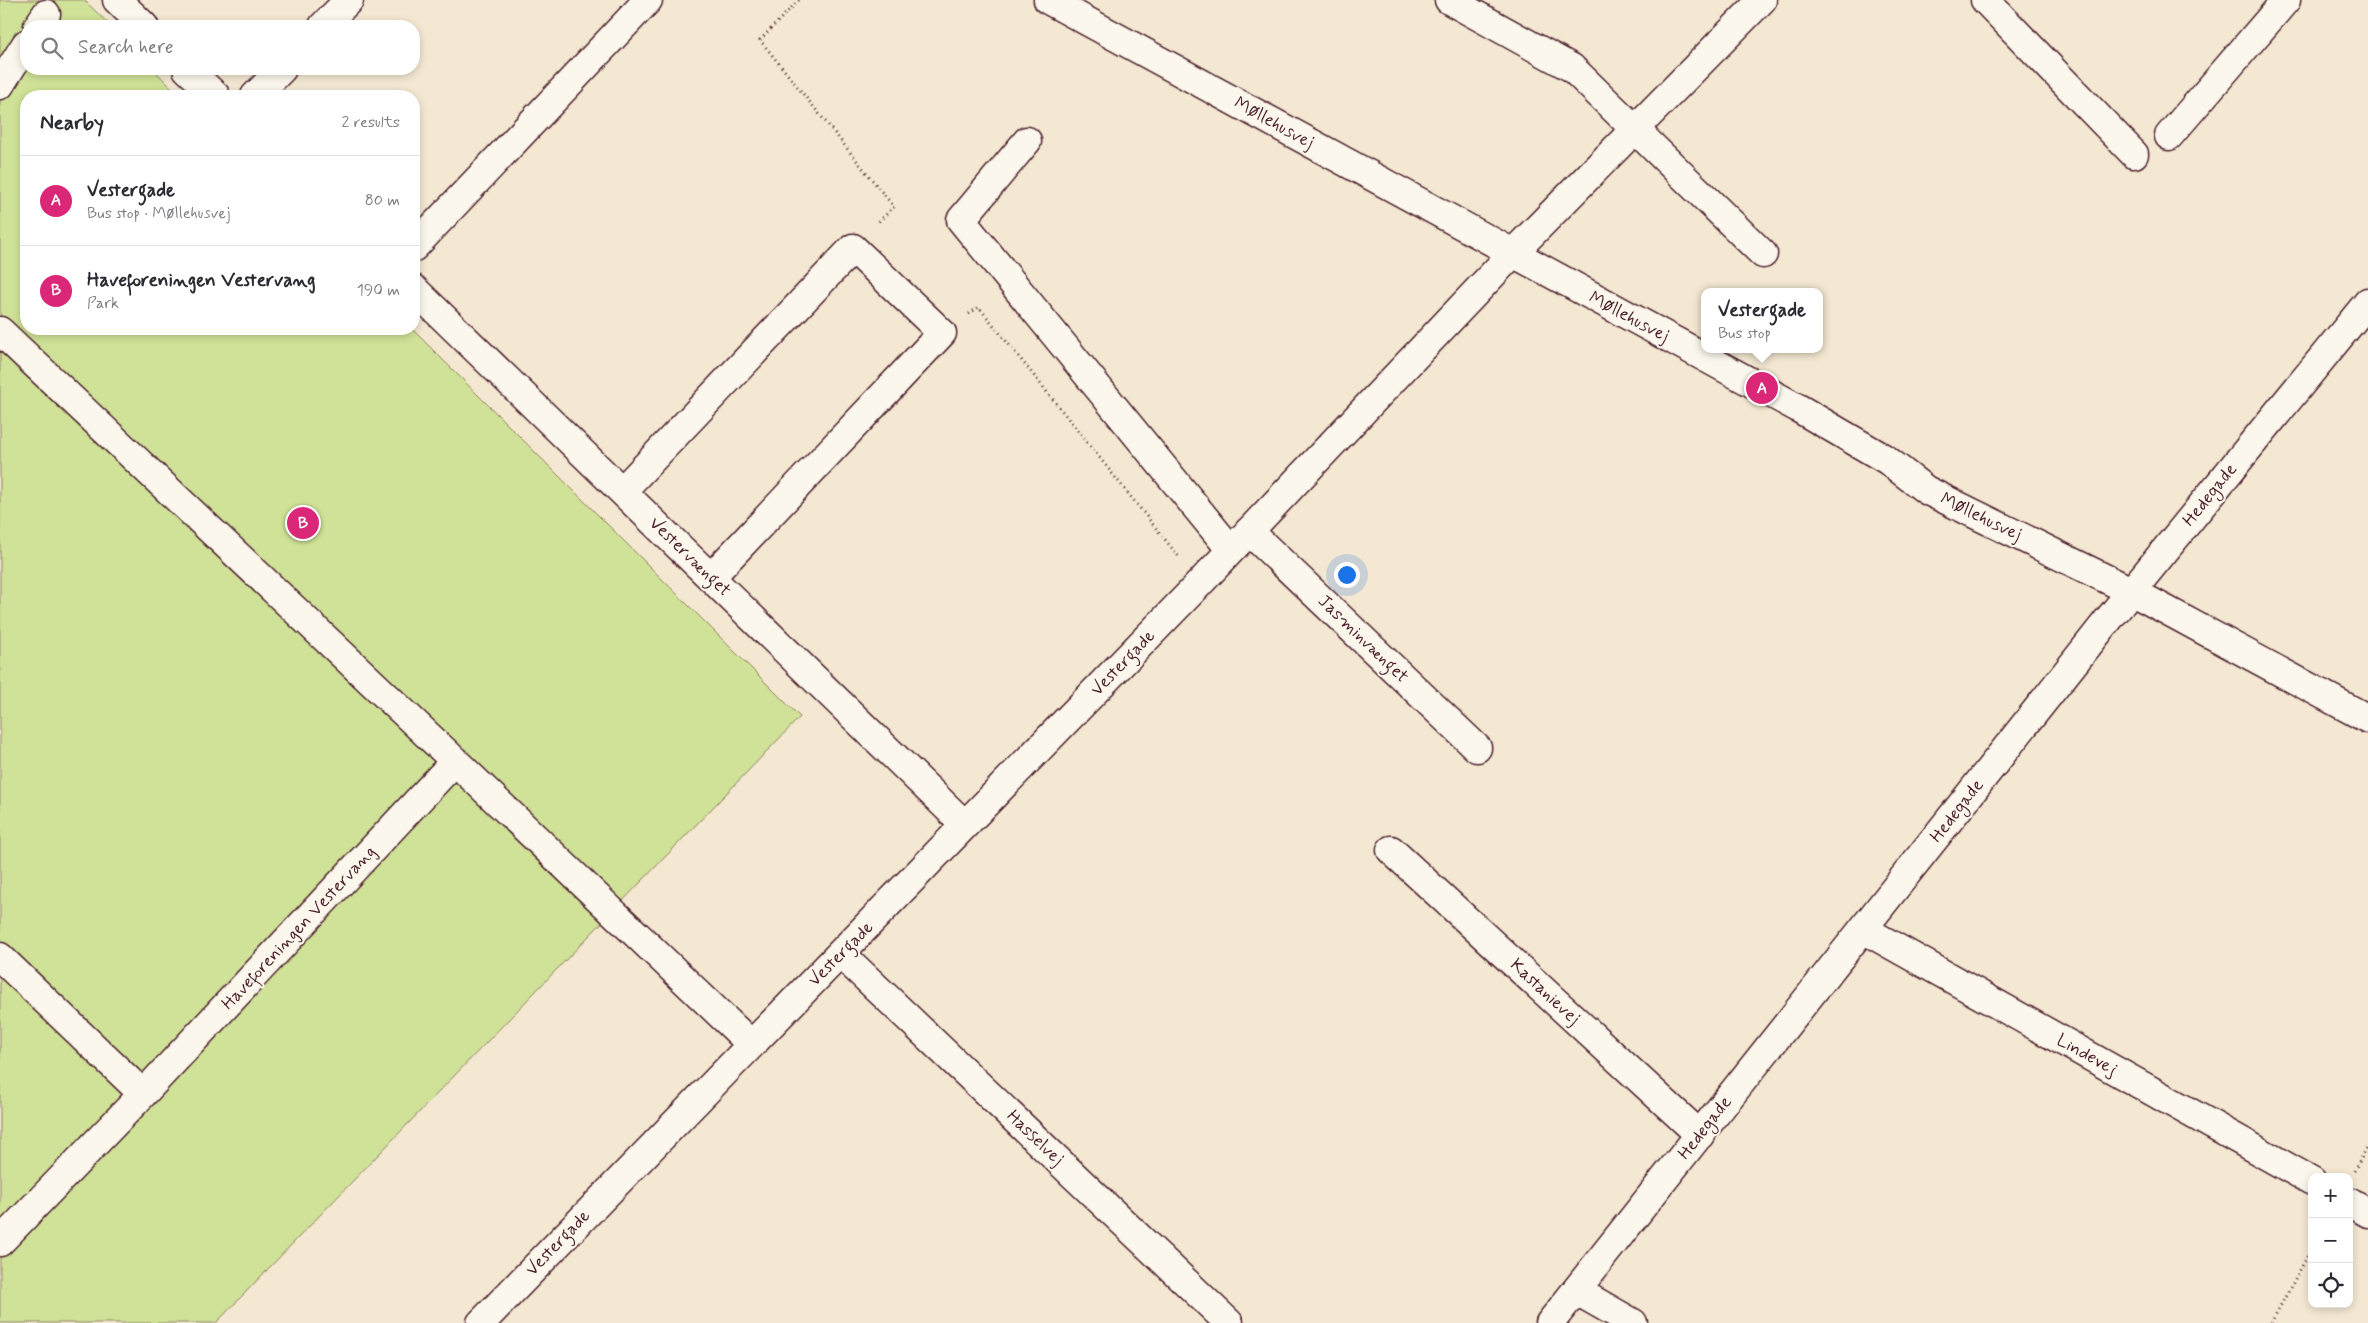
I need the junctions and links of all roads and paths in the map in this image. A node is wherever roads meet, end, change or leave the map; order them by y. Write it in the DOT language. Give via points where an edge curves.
graph roads {
  1 [pos="117,0"];
  2 [pos="348,0"];
  3 [pos="648,0"];
  4 [pos="799,0"];
  5 [pos="1048,0"];
  6 [pos="1449,0"];
  7 [pos="1762,0"];
  8 [pos="1985,0"];
  9 [pos="2286,0"];
  10 [pos="138,20"];
  11 [pos="329,20"];
  12 [pos="20,53"];
  13 [pos="193,75"];
  14 [pos="276,75"];
  15 [pos="0,85"];
  16 [pos="210,90"];
  17 [pos="262,90"];
  18 [pos="1633,128"];
  19 [pos="2169,136"];
  20 [pos="1027,141"];
  21 [pos="2134,154"];
  22 [pos="420,241"];
  23 [pos="853,248"];
  24 [pos="1512,254"];
  25 [pos="1763,254"];
  26 [pos="420,295"];
  27 [pos="2368,302"];
  28 [pos="0,331"];
  29 [pos="942,333"];
  30 [pos="622,491"];
  31 [pos="1240,540"];
  32 [pos="711,577"];
  33 [pos="1200,583"];
  34 [pos="2131,591"];
  35 [pos="2368,719"];
  36 [pos="1477,748"];
  37 [pos="455,761"];
  38 [pos="965,826"];
  39 [pos="1391,850"];
  40 [pos="1863,929"];
  41 [pos="841,954"];
  42 [pos="0,957"];
  43 [pos="751,1044"];
  44 [pos="142,1094"];
  45 [pos="1700,1135"];
  46 [pos="2368,1146"];
  47 [pos="2353,1173"];
  48 [pos="2308,1179"];
  49 [pos="2353,1204"];
  50 [pos="2368,1213"];
  51 [pos="0,1242"];
  52 [pos="2308,1255"];
  53 [pos="1576,1291"];
  54 [pos="481,1323"];
  55 [pos="1228,1323"];
  56 [pos="1550,1323"];
  57 [pos="1633,1323"];
  58 [pos="2271,1323"];
  1 -- 10 [label="street"];
  2 -- 11 [label="street"];
  3 -- 22 [label="street"];
  4 -- 23 [label="path" via="760,40 894,207"];
  5 -- 24 [label="street, Møllehusvej"];
  6 -- 18 [label="street" via="1572,68"];
  7 -- 18 [label="street, Vestergade"];
  8 -- 21 [label="street"];
  9 -- 19 [label="street"];
  12 -- 15 [label="street"];
  13 -- 16 [label="street"];
  14 -- 17 [label="street"];
  18 -- 24 [label="street, Vestergade"];
  18 -- 25 [label="street"];
  20 -- 31 [label="street, Jasminvænget" via="961,220"];
  23 -- 29 [label="street"];
  23 -- 30 [label="street"];
  24 -- 31 [label="street, Vestergade"];
  24 -- 34 [label="street, Møllehusvej" via="1798,408 1887,460 1926,490"];
  26 -- 30 [label="street, Vestervænget"];
  27 -- 34 [label="street, Hedegade"];
  28 -- 37 [label="street"];
  29 -- 32 [label="street"];
  29 -- 33 [label="path" via="979,307"];
  30 -- 32 [label="street, Vestervænget"];
  31 -- 33 [label="street, Vestergade"];
  31 -- 36 [label="street, Jasminvænget"];
  32 -- 38 [label="street, Vestervænget"];
  33 -- 38 [label="street, Vestergade"];
  34 -- 35 [label="street, Møllehusvej"];
  34 -- 40 [label="street, Hedegade"];
  37 -- 43 [label="street"];
  37 -- 44 [label="street, Haveforeningen Vestervang"];
  38 -- 41 [label="street, Vestergade"];
  39 -- 45 [label="street, Kastanievej"];
  40 -- 45 [label="street, Hedegade"];
  40 -- 48 [label="street, Lindevej"];
  41 -- 43 [label="street, Vestergade"];
  41 -- 55 [label="street, Hasselvej"];
  42 -- 44 [label="street"];
  43 -- 54 [label="street, Vestergade"];
  44 -- 51 [label="street, Haveforeningen Vestervang"];
  45 -- 53 [label="street, Hedegade"];
  46 -- 47 [label="path"];
  49 -- 50 [label="street"];
  52 -- 58 [label="path"];
  53 -- 56 [label="street, Hedegade"];
  53 -- 57 [label="street"];
}
